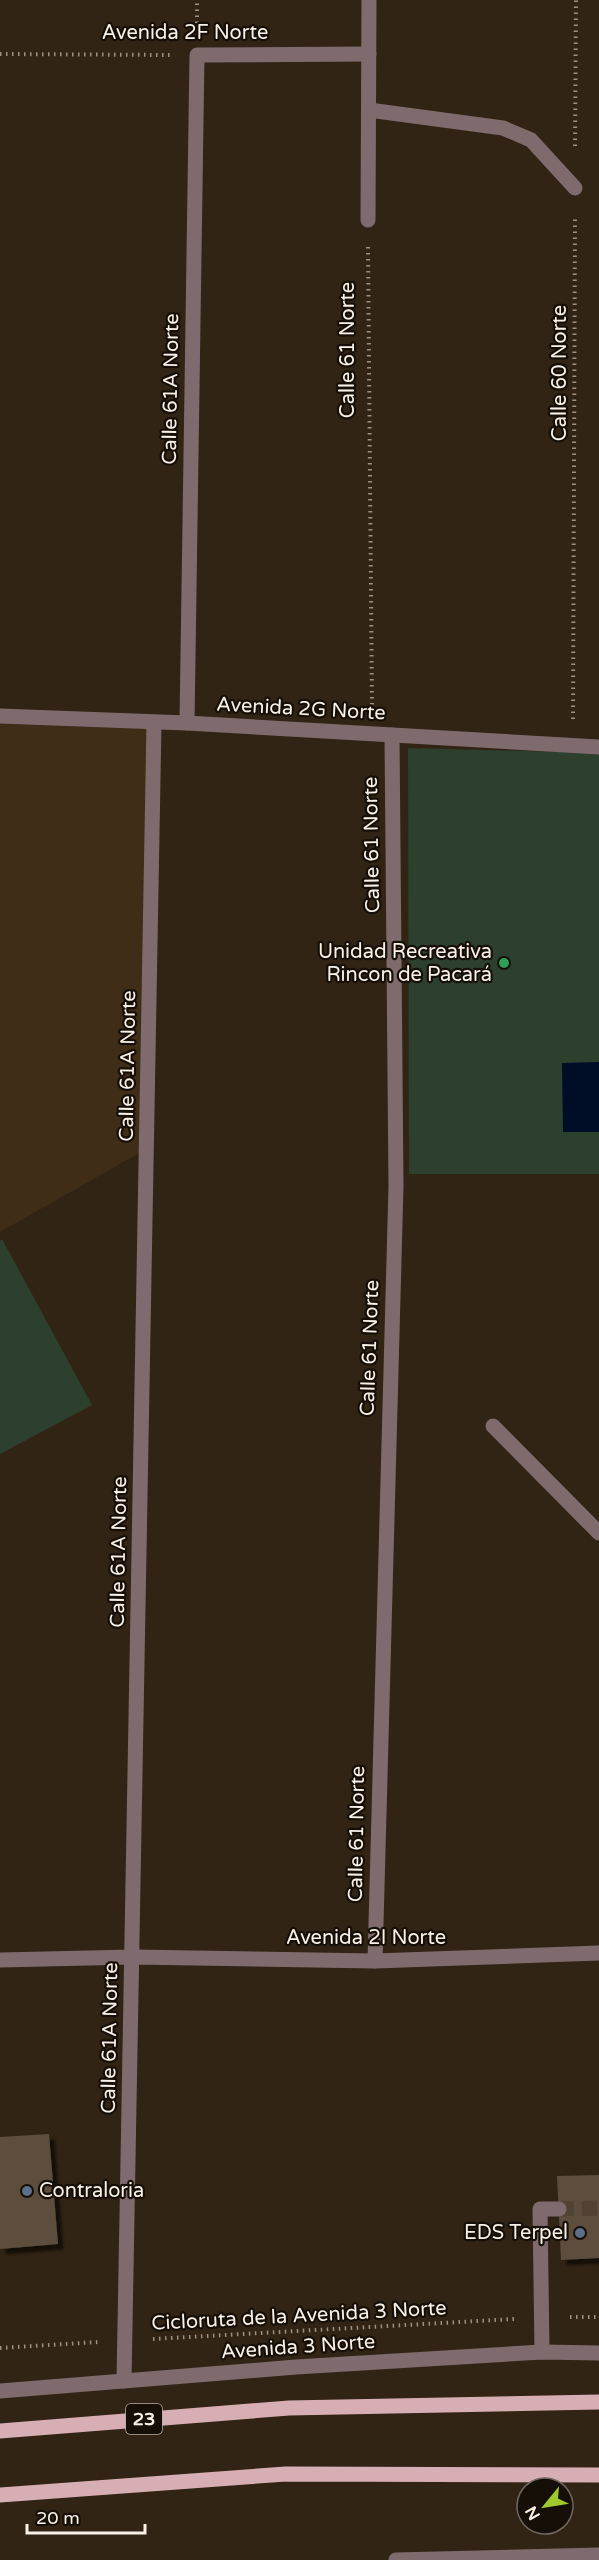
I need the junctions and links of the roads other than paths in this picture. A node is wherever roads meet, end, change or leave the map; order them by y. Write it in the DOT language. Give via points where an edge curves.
graph roads {
  1 [pos="369,0"];
  2 [pos="369,54"];
  3 [pos="197,55"];
  4 [pos="369,110"];
  5 [pos="575,188"];
  6 [pos="368,220"];
  7 [pos="0,716"];
  8 [pos="154,723"];
  9 [pos="187,723"];
  10 [pos="392,735"];
  11 [pos="599,747"];
  12 [pos="493,1426"];
  13 [pos="599,1533"];
  14 [pos="599,1953"];
  15 [pos="133,1957"];
  16 [pos="0,1960"];
  17 [pos="375,1961"];
  18 [pos="559,2209"];
  19 [pos="542,2352"];
  20 [pos="599,2353"];
  21 [pos="124,2382"];
  22 [pos="0,2391"];
  23 [pos="599,2402"];
  24 [pos="0,2431"];
  25 [pos="599,2475"];
  26 [pos="0,2495"];
  27 [pos="599,2555"];
  28 [pos="396,2560"];
  1 -- 2 [label="street"];
  2 -- 3 [label="street, Avenida 2F Norte"];
  2 -- 4 [label="street"];
  3 -- 9 [label="street, Calle 61A Norte"];
  4 -- 5 [label="street" via="503,128 531,140"];
  4 -- 6 [label="street"];
  7 -- 8 [label="street, Avenida 2G Norte"];
  8 -- 9 [label="street, Avenida 2G Norte"];
  8 -- 15 [label="street, Calle 61A Norte"];
  9 -- 10 [label="street, Avenida 2G Norte"];
  10 -- 11 [label="street, Avenida 2G Norte"];
  10 -- 17 [label="street, Calle 61 Norte" via="396,1186"];
  12 -- 13 [label="street"];
  14 -- 17 [label="street, Avenida 2I Norte"];
  15 -- 16 [label="street, Avenida 2I Norte"];
  15 -- 17 [label="street, Avenida 2I Norte"];
  15 -- 21 [label="street, Calle 61A Norte"];
  18 -- 19 [label="street" via="540,2209"];
  19 -- 20 [label="street, Avenida 3 Norte"];
  19 -- 21 [label="street, Avenida 3 Norte"];
  21 -- 22 [label="street, Avenida 3 Norte"];
  23 -- 24 [label="main road, 23" via="289,2408"];
  25 -- 26 [label="main road" via="286,2474"];
  27 -- 28 [label="street"];
}
